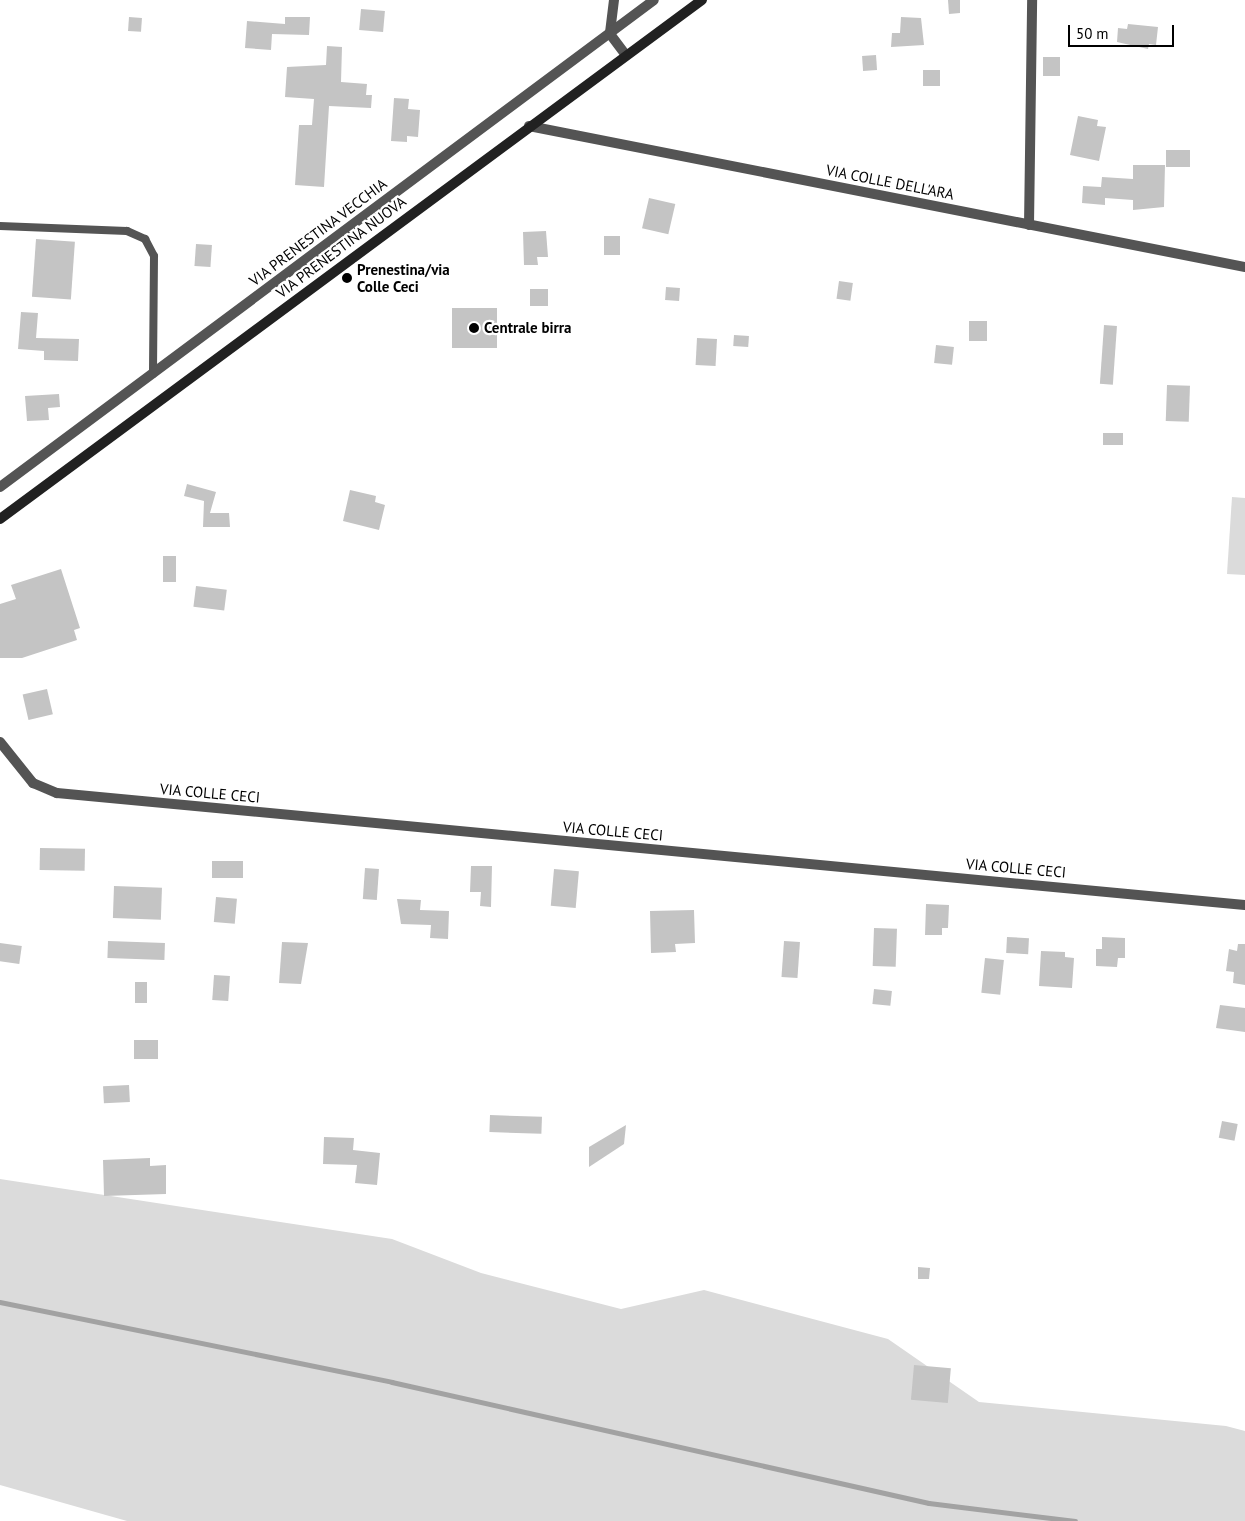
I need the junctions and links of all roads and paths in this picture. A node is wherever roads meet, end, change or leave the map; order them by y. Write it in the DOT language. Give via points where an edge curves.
graph roads {
  1 [pos="614,0"];
  2 [pos="654,0"];
  3 [pos="702,0"];
  4 [pos="1032,0"];
  5 [pos="610,34"];
  6 [pos="625,54"];
  7 [pos="529,126"];
  8 [pos="1029,224"];
  9 [pos="0,226"];
  10 [pos="1245,267"];
  11 [pos="153,374"];
  12 [pos="0,488"];
  13 [pos="0,519"];
  14 [pos="0,742"];
  15 [pos="1245,905"];
  1 -- 5 [label="street"];
  2 -- 5 [label="street, VIA PRENESTINA VECCHIA"];
  3 -- 6 [label="main road, VIA PRENESTINA NUOVA"];
  4 -- 8 [label="street"];
  5 -- 6 [label="street"];
  5 -- 11 [label="street, VIA PRENESTINA VECCHIA"];
  6 -- 7 [label="main road, VIA PRENESTINA NUOVA"];
  7 -- 8 [label="street, VIA COLLE DELL'ARA"];
  7 -- 13 [label="main road, VIA PRENESTINA NUOVA"];
  8 -- 10 [label="street, VIA COLLE DELL'ARA"];
  9 -- 11 [label="lane" via="127,232 145,239 154,256"];
  11 -- 12 [label="street, VIA PRENESTINA VECCHIA"];
  14 -- 15 [label="street, VIA COLLE CECI" via="33,783 57,793"];
}
